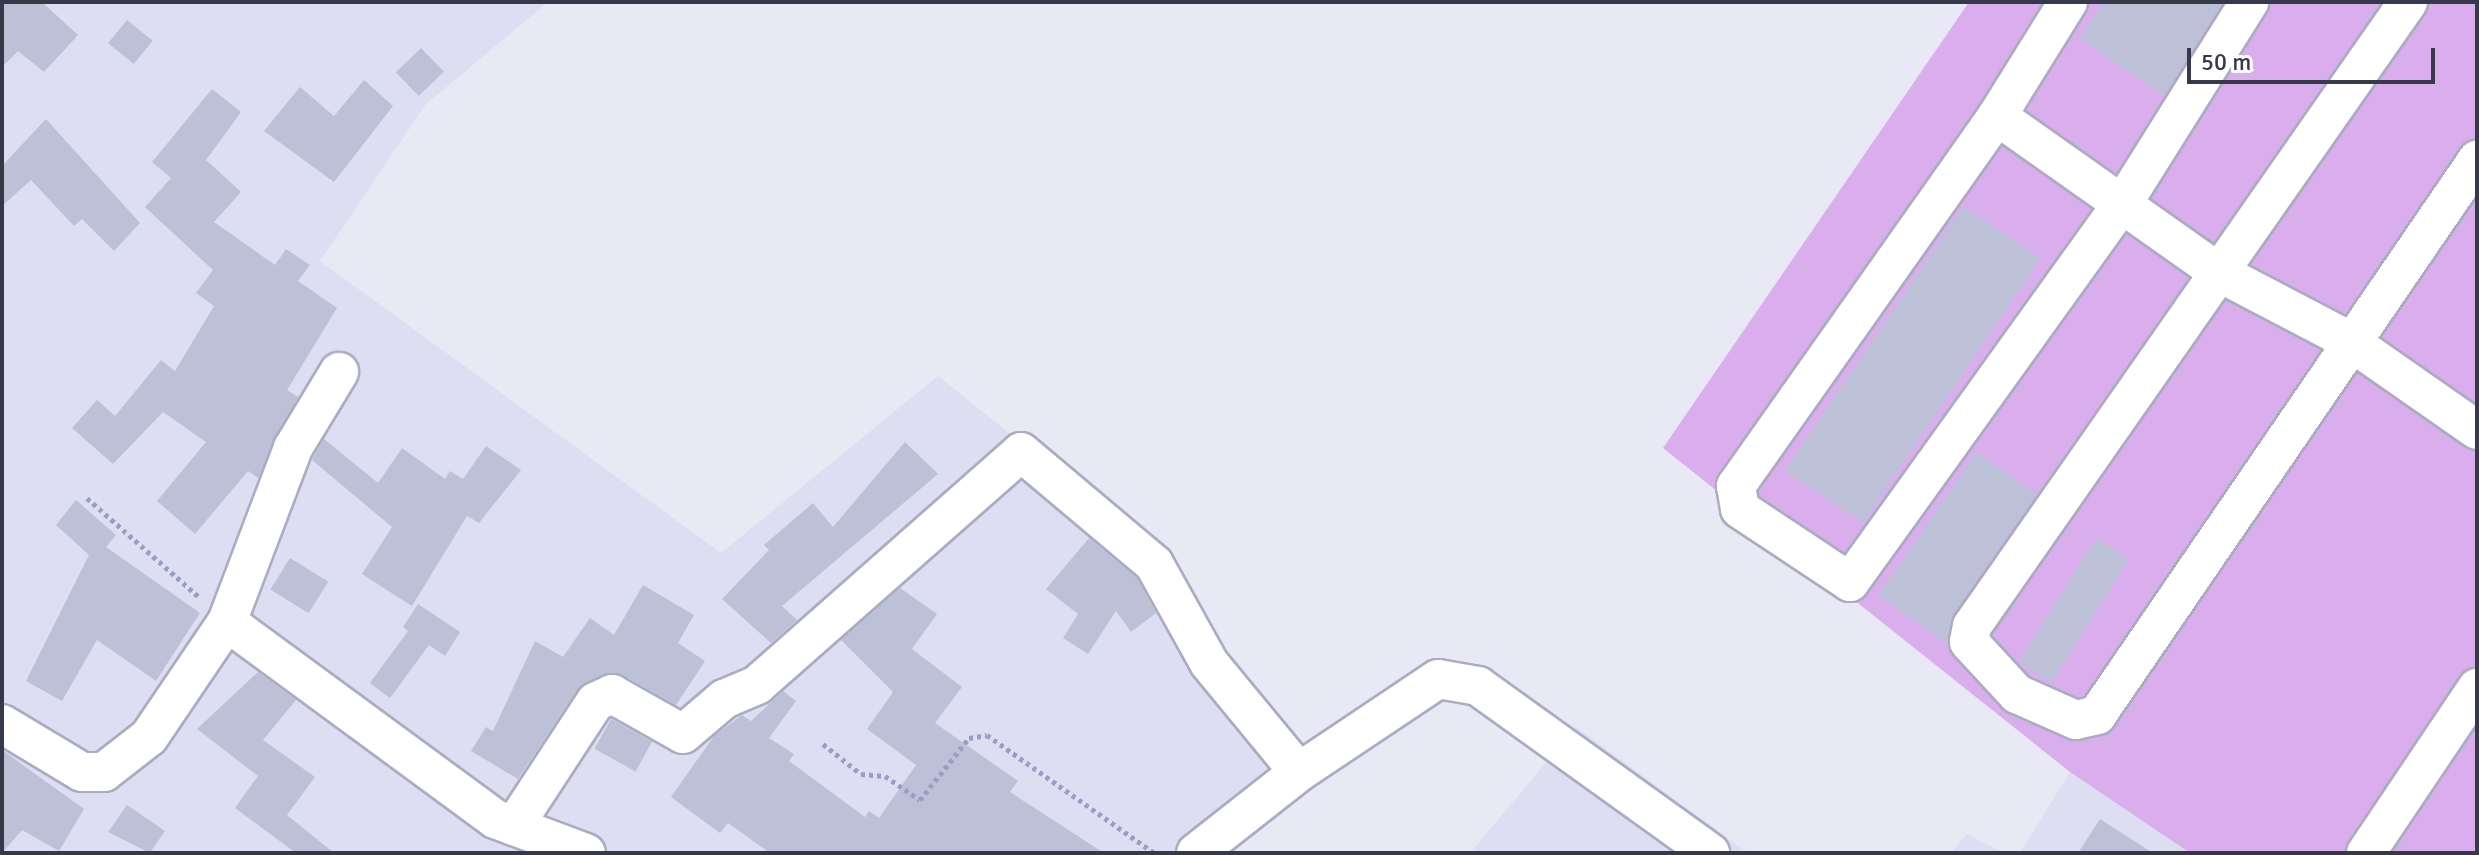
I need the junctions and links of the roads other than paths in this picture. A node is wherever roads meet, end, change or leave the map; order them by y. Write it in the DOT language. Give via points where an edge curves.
graph roads {
  1 [pos="2068,2"];
  2 [pos="2249,2"];
  3 [pos="2408,2"];
  4 [pos="1997,116"];
  5 [pos="2477,160"];
  6 [pos="2125,200"];
  7 [pos="2218,272"];
  8 [pos="2348,340"];
  9 [pos="339,372"];
  10 [pos="2476,428"];
  11 [pos="227,622"];
  12 [pos="2477,688"];
  13 [pos="2,724"];
  14 [pos="1299,772"];
  15 [pos="514,826"];
  16 [pos="586,853"];
  17 [pos="1196,853"];
  18 [pos="1710,853"];
  19 [pos="2366,853"];
  1 -- 4 [label="street"];
  2 -- 6 [label="street"];
  3 -- 7 [label="street"];
  4 -- 6 [label="street"];
  4 -- 6 [label="street" via="1736,486 1740,509 1842,579 1860,577"];
  5 -- 8 [label="street"];
  6 -- 7 [label="street"];
  7 -- 8 [label="street"];
  7 -- 8 [label="street" via="1972,626 1969,642 2017,694 2076,720 2097,715"];
  8 -- 10 [label="street"];
  9 -- 11 [label="street" via="293,448"];
  11 -- 13 [label="street" via="149,737 104,772 82,772"];
  11 -- 15 [label="street"];
  12 -- 19 [label="street"];
  14 -- 15 [label="street" via="1209,663 1154,564 1021,452 757,685 724,699 683,734 612,694 595,702"];
  14 -- 17 [label="street"];
  14 -- 18 [label="street" via="1438,679 1460,680"];
  15 -- 16 [label="street"];
}
